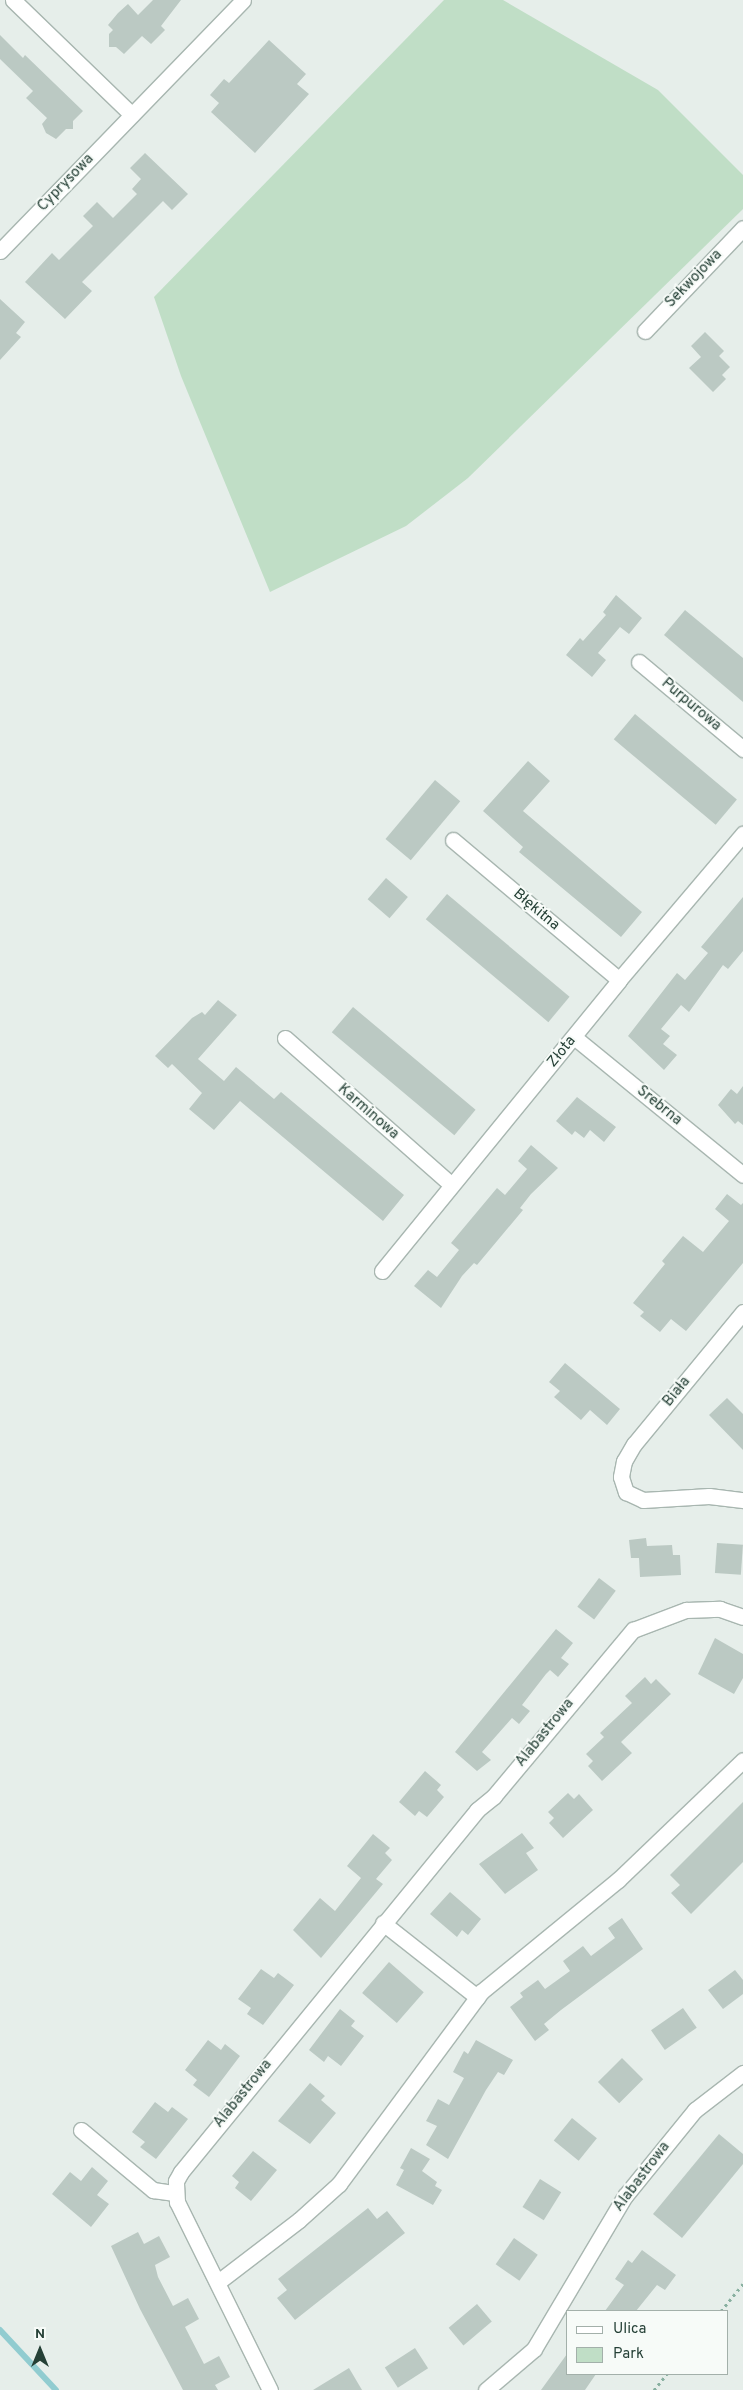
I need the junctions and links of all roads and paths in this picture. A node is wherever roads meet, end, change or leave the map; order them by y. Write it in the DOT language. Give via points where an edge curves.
graph roads {
  1 [pos="13,0"];
  2 [pos="243,0"];
  3 [pos="132,115"];
  4 [pos="743,228"];
  5 [pos="0,251"];
  6 [pos="645,331"];
  7 [pos="639,662"];
  8 [pos="743,749"];
  9 [pos="743,834"];
  10 [pos="452,840"];
  11 [pos="618,980"];
  12 [pos="574,1037"];
  13 [pos="284,1038"];
  14 [pos="743,1175"];
  15 [pos="452,1185"];
  16 [pos="382,1271"];
  17 [pos="743,1312"];
  18 [pos="743,1500"];
  19 [pos="743,1617"];
  20 [pos="743,1760"];
  21 [pos="383,1923"];
  22 [pos="477,1997"];
  23 [pos="743,2073"];
  24 [pos="81,2130"];
  25 [pos="175,2193"];
  26 [pos="218,2282"];
  27 [pos="743,2284"];
  28 [pos="722,2310"];
  29 [pos="666,2375"];
  30 [pos="270,2390"];
  31 [pos="486,2390"];
  32 [pos="654,2390"];
  1 -- 3 [label="street"];
  2 -- 3 [label="street, Cyprysowa"];
  3 -- 5 [label="street, Cyprysowa"];
  4 -- 6 [label="street, Sekwojowa"];
  7 -- 8 [label="street, Purpurowa"];
  9 -- 11 [label="street, Złota"];
  10 -- 11 [label="street, Błękitna"];
  11 -- 12 [label="street, Złota"];
  12 -- 14 [label="street, Srebrna"];
  12 -- 15 [label="street, Złota"];
  13 -- 15 [label="street, Karminowa"];
  15 -- 16 [label="street, Złota"];
  17 -- 18 [label="street, Biała" via="634,1444 624,1461 621,1477 626,1492 643,1500 709,1496"];
  19 -- 21 [label="street, Alabastrowa" via="720,1609 686,1610 633,1630 494,1796 476,1810"];
  20 -- 22 [label="street" via="618,1880"];
  21 -- 22 [label="street"];
  21 -- 25 [label="street, Alabastrowa" via="186,2163 176,2182"];
  22 -- 26 [label="street" via="339,2184 299,2220"];
  23 -- 31 [label="street, Alabastrowa" via="695,2110 631,2189 534,2349"];
  24 -- 25 [label="street" via="153,2190"];
  25 -- 26 [label="street"];
  26 -- 30 [label="street"];
  27 -- 28 [label="path"];
  29 -- 32 [label="path"];
}
